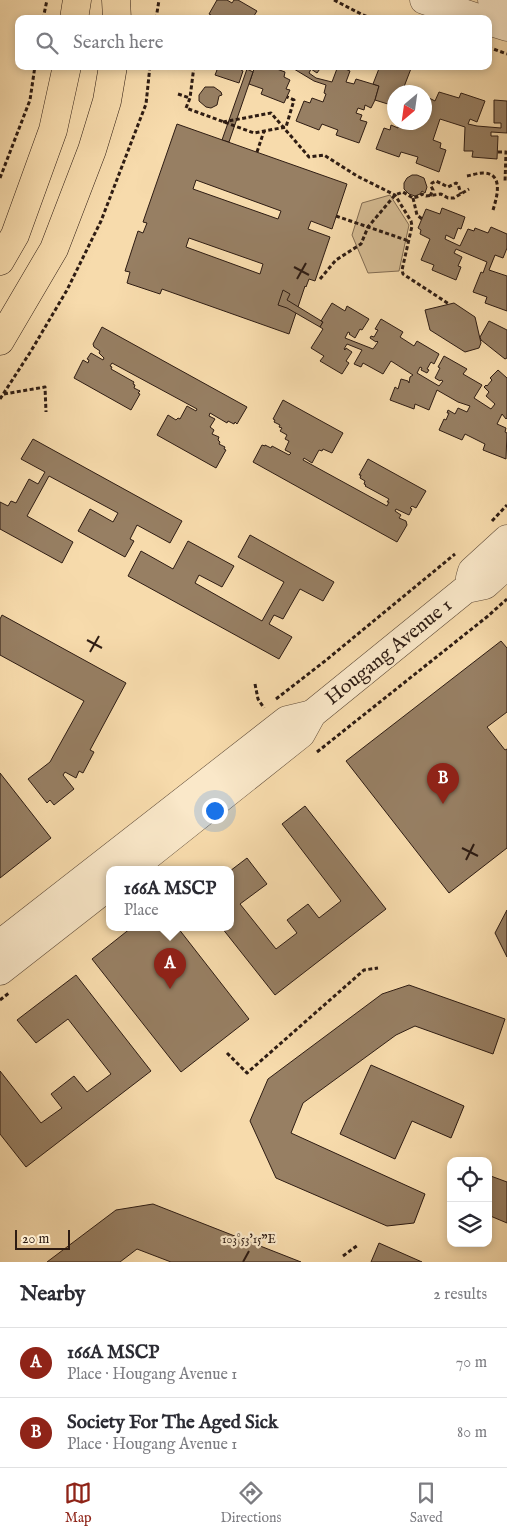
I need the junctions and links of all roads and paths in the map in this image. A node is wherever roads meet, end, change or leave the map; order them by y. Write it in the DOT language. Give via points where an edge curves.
graph roads {
  1 [pos="47,0"];
  2 [pos="159,0"];
  3 [pos="334,0"];
  4 [pos="424,0"];
  5 [pos="492,0"];
  6 [pos="507,5"];
  7 [pos="45,15"];
  8 [pos="157,15"];
  9 [pos="363,15"];
  10 [pos="469,15"];
  11 [pos="492,22"];
  12 [pos="507,27"];
  13 [pos="492,48"];
  14 [pos="507,54"];
  15 [pos="34,70"];
  16 [pos="66,70"];
  17 [pos="112,70"];
  18 [pos="150,70"];
  19 [pos="194,70"];
  20 [pos="178,94"];
  21 [pos="287,97"];
  22 [pos="190,98"];
  23 [pos="223,122"];
  24 [pos="283,128"];
  25 [pos="264,132"];
  26 [pos="257,152"];
  27 [pos="498,152"];
  28 [pos="467,176"];
  29 [pos="0,178"];
  30 [pos="498,183"];
  31 [pos="506,183"];
  32 [pos="469,189"];
  33 [pos="461,194"];
  34 [pos="395,195"];
  35 [pos="430,196"];
  36 [pos="412,198"];
  37 [pos="493,210"];
  38 [pos="336,216"];
  39 [pos="422,219"];
  40 [pos="368,226"];
  41 [pos="409,241"];
  42 [pos="0,261"];
  43 [pos="320,279"];
  44 [pos="449,304"];
  45 [pos="0,341"];
  46 [pos="4,394"];
  47 [pos="0,399"];
  48 [pos="46,412"];
  49 [pos="507,539"];
  50 [pos="507,565"];
  51 [pos="466,589"];
  52 [pos="507,598"];
  53 [pos="255,684"];
  54 [pos="264,708"];
  55 [pos="312,714"];
  56 [pos="314,754"];
  57 [pos="135,866"];
  58 [pos="106,889"];
  59 [pos="0,944"];
  60 [pos="378,968"];
  61 [pos="0,970"];
  62 [pos="227,1053"];
  63 [pos="358,1245"];
  64 [pos="343,1256"];
  1 -- 7 [label="path"];
  2 -- 8 [label="path"];
  3 -- 9 [label="path"];
  4 -- 10 [label="street"];
  5 -- 6 [label="street"];
  11 -- 12 [label="street"];
  13 -- 14 [label="path"];
  15 -- 29 [label="path" via="30,100"];
  16 -- 42 [label="highway" via="53,130 15,235"];
  17 -- 45 [label="highway" via="92,150 54,249"];
  18 -- 46 [label="path" via="146,104 100,221 67,290"];
  19 -- 22 [label="path"];
  20 -- 22 [label="path"];
  21 -- 24 [label="path" via="294,100"];
  22 -- 23 [label="path" via="186,108"];
  23 -- 24 [label="path" via="270,113"];
  23 -- 25 [label="path" via="254,133"];
  24 -- 25 [label="path"];
  24 -- 34 [label="path" via="309,157 324,155"];
  25 -- 26 [label="path"];
  27 -- 31 [label="path" via="506,152"];
  28 -- 30 [label="path" via="485,173"];
  30 -- 31 [label="path"];
  30 -- 37 [label="path"];
  32 -- 33 [label="path"];
  33 -- 35 [label="path" via="454,198 441,194"];
  33 -- 35 [label="path" via="456,183 448,188 436,182 432,183"];
  34 -- 36 [label="path" via="403,192"];
  34 -- 40 [label="path"];
  34 -- 41 [label="path" via="411,221"];
  35 -- 36 [label="path" via="422,194"];
  36 -- 39 [label="path" via="417,215"];
  38 -- 40 [label="path"];
  40 -- 41 [label="path"];
  40 -- 43 [label="path" via="361,244 336,260"];
  41 -- 44 [label="path" via="403,274"];
  46 -- 47 [label="path"];
  46 -- 48 [label="path" via="45,386"];
  49 -- 51 [label="street, Hougang Avenue 1" via="472,571"];
  50 -- 51 [label="street, Hougang Avenue 1" via="485,584"];
  51 -- 55 [label="street, Hougang Avenue 1"];
  52 -- 56 [label="path"];
  53 -- 54 [label="path"];
  55 -- 57 [label="street, Hougang Avenue 1" via="301,734"];
  55 -- 59 [label="street, Hougang Avenue 1" via="287,720"];
  58 -- 61 [label="street"];
  60 -- 62 [label="path" via="364,970 247,1074"];
  63 -- 64 [label="path"];
}
